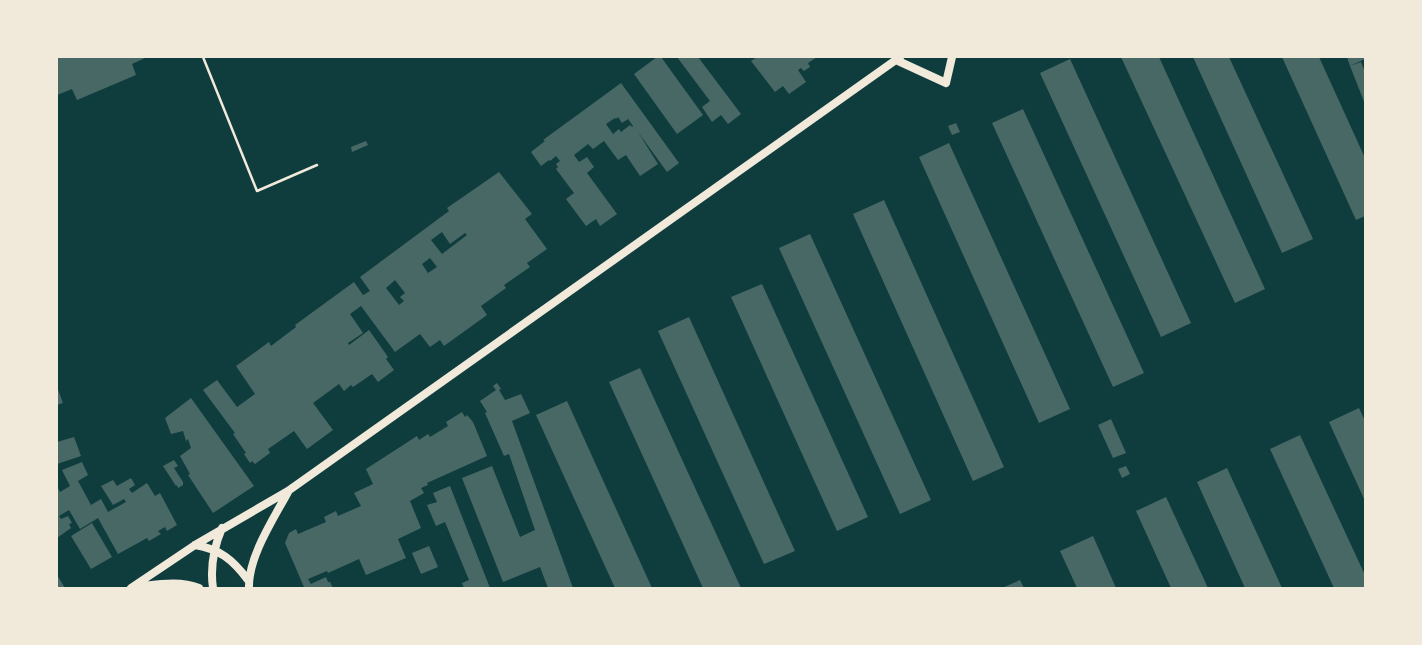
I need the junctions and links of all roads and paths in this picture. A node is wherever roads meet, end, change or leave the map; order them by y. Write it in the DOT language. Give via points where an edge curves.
graph roads {
  1 [pos="203,57"];
  2 [pos="952,57"];
  3 [pos="898,59"];
  4 [pos="317,165"];
  5 [pos="288,491"];
  6 [pos="222,528"];
  7 [pos="195,545"];
  8 [pos="215,550"];
  9 [pos="249,584"];
  10 [pos="132,588"];
  11 [pos="199,588"];
  12 [pos="213,588"];
  1 -- 4 [label="path" via="257,191"];
  2 -- 3 [label="main road" via="946,83"];
  3 -- 5 [label="main road"];
  5 -- 6 [label="main road"];
  5 -- 9 [label="main road" via="258,548"];
  6 -- 7 [label="main road"];
  6 -- 8 [label="main road"];
  7 -- 8 [label="main road"];
  7 -- 10 [label="main road"];
  8 -- 9 [label="main road" via="237,565"];
  8 -- 12 [label="main road" via="212,565"];
  10 -- 11 [label="main road" via="163,584 191,585"];
}
